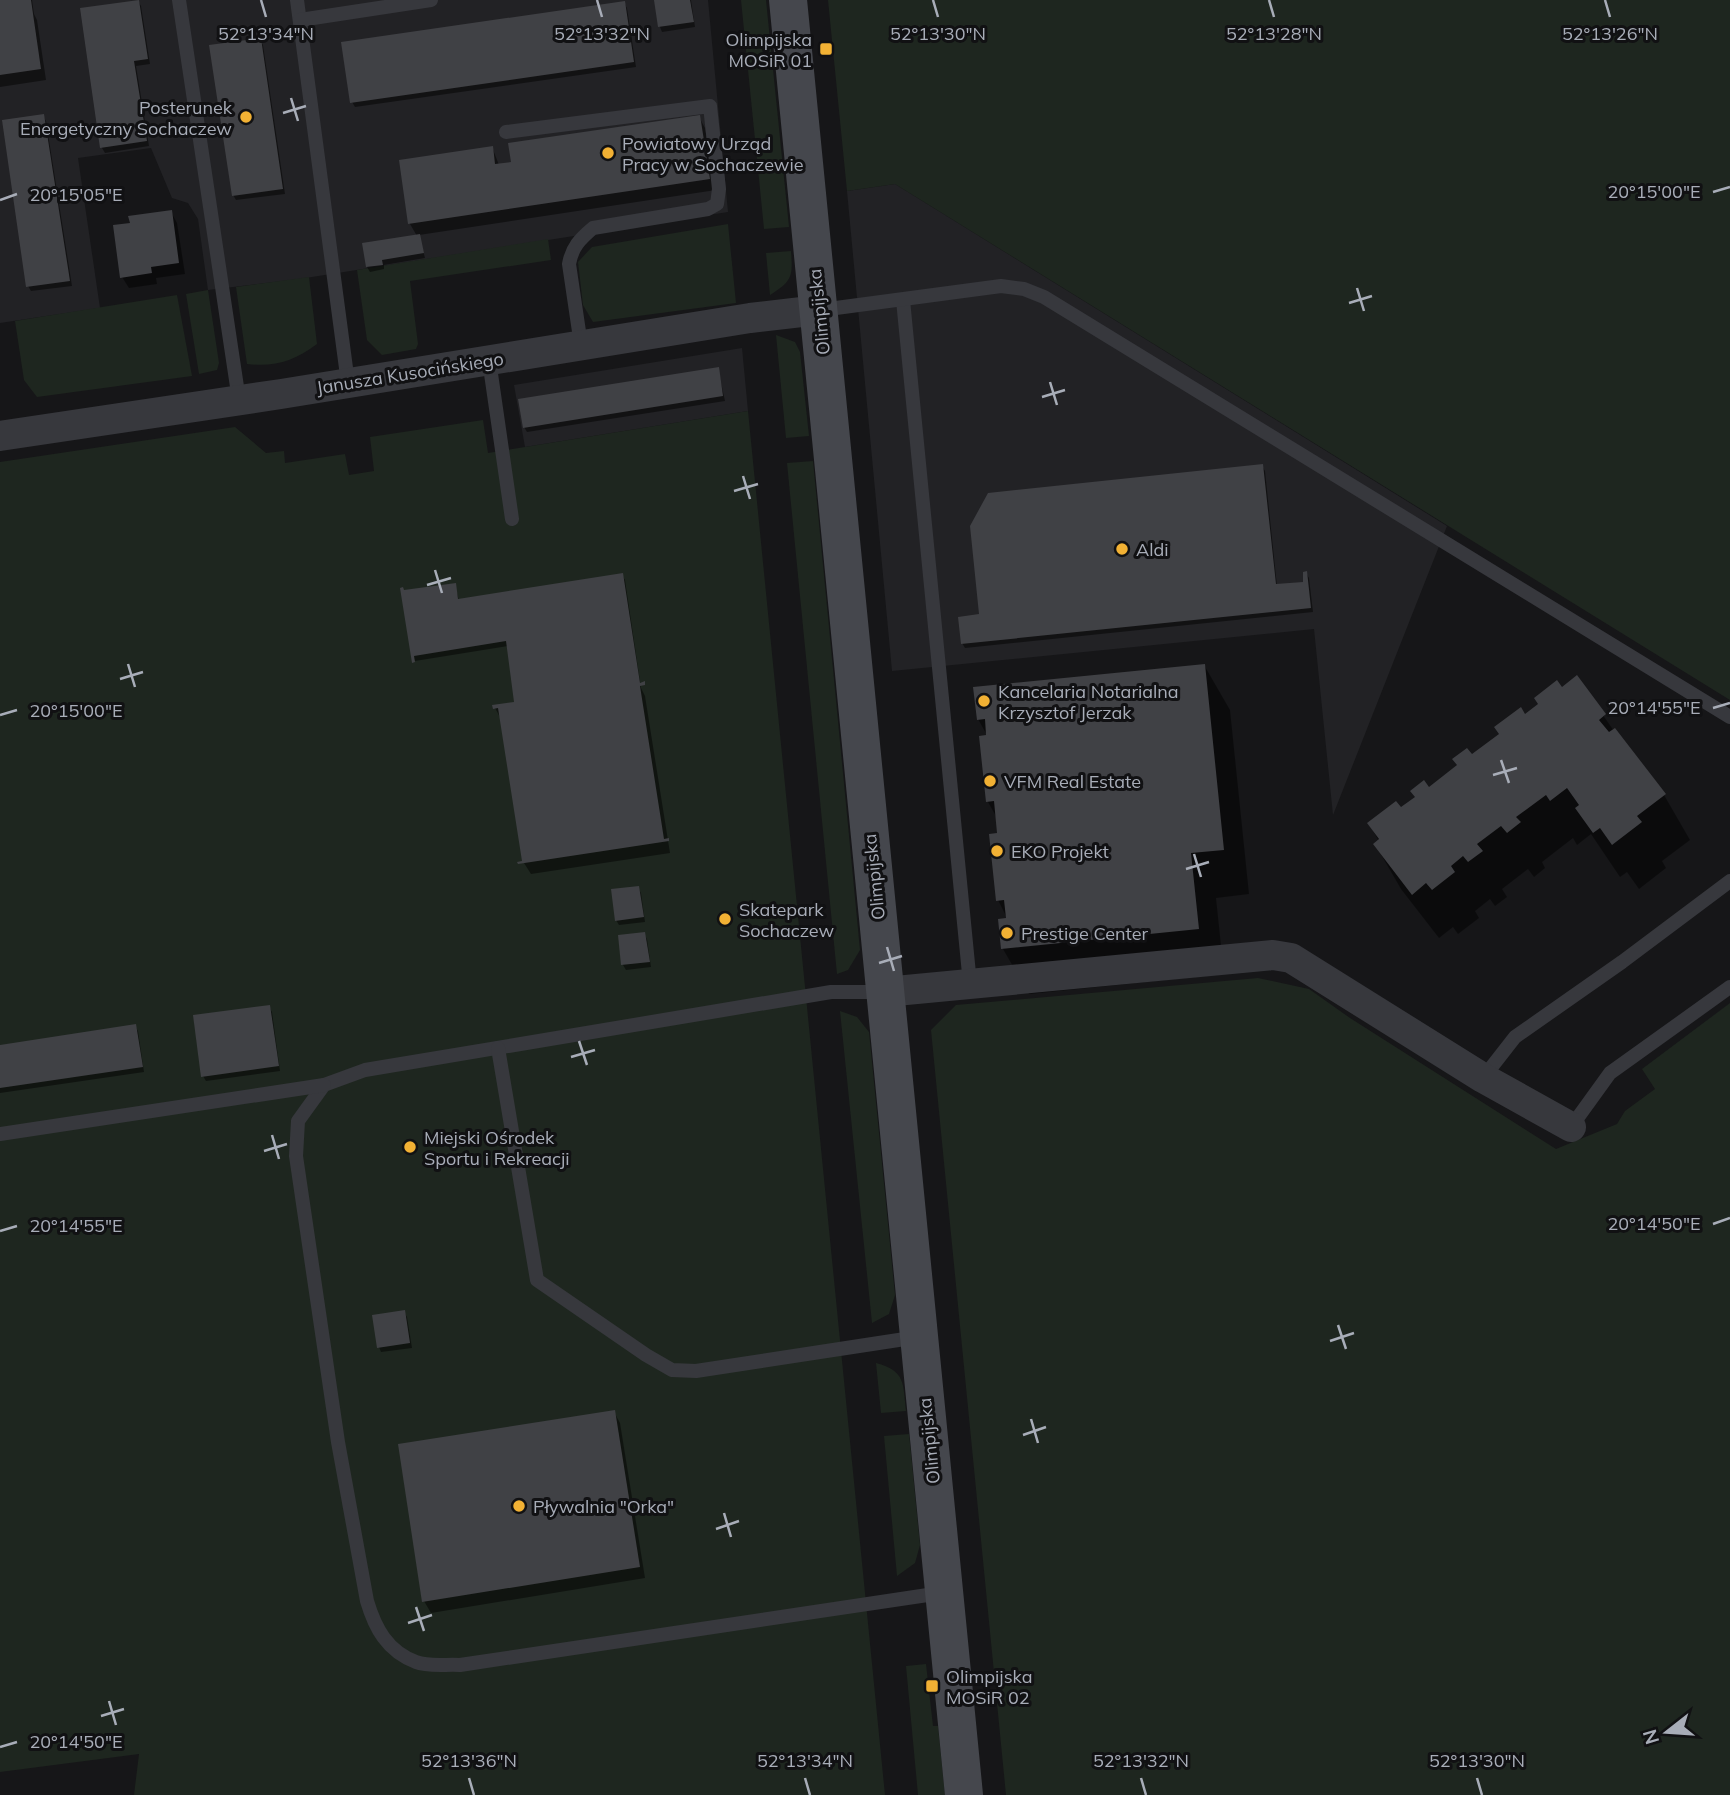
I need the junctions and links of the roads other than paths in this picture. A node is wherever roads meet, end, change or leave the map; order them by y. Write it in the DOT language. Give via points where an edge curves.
graph roads {
  1 [pos="179,0"];
  2 [pos="297,0"];
  3 [pos="431,0"];
  4 [pos="788,0"];
  5 [pos="300,20"];
  6 [pos="506,132"];
  7 [pos="902,300"];
  8 [pos="819,310"];
  9 [pos="581,345"];
  10 [pos="489,360"];
  11 [pos="348,383"];
  12 [pos="239,400"];
  13 [pos="0,436"];
  14 [pos="512,519"];
  15 [pos="1730,717"];
  16 [pos="1730,881"];
  17 [pos="970,984"];
  18 [pos="1730,987"];
  19 [pos="886,992"];
  20 [pos="498,1048"];
  21 [pos="1483,1078"];
  22 [pos="324,1085"];
  23 [pos="1571,1127"];
  24 [pos="0,1134"];
  25 [pos="919,1337"];
  26 [pos="944,1592"];
  27 [pos="964,1795"];
  1 -- 12 [label="lane"];
  2 -- 5 [label="lane"];
  3 -- 5 [label="lane"];
  4 -- 8 [label="street, Olimpijska"];
  5 -- 11 [label="lane"];
  6 -- 9 [label="lane" via="710,106 717,204 593,228 571,252"];
  7 -- 8 [label="lane"];
  7 -- 15 [label="lane" via="1001,286 1044,297"];
  7 -- 17 [label="lane"];
  8 -- 9 [label="street, Janusza Kusocińskiego"];
  8 -- 19 [label="street, Olimpijska"];
  9 -- 10 [label="street, Janusza Kusocińskiego"];
  10 -- 11 [label="street, Janusza Kusocińskiego"];
  10 -- 14 [label="lane"];
  11 -- 12 [label="street, Janusza Kusocińskiego"];
  12 -- 13 [label="street, Janusza Kusocińskiego"];
  16 -- 21 [label="lane" via="1515,1037"];
  17 -- 19 [label="street"];
  17 -- 21 [label="street" via="1273,954 1291,958"];
  18 -- 23 [label="lane" via="1610,1073"];
  19 -- 20 [label="lane" via="831,992"];
  19 -- 25 [label="street, Olimpijska"];
  20 -- 22 [label="lane" via="365,1070"];
  20 -- 25 [label="lane" via="537,1280 646,1355 672,1370 696,1370"];
  21 -- 23 [label="street"];
  22 -- 24 [label="lane"];
  22 -- 26 [label="lane" via="298,1121 296,1156 338,1442 367,1601 374,1625 388,1644 418,1663 460,1665"];
  25 -- 26 [label="street, Olimpijska"];
  26 -- 27 [label="street, Olimpijska"];
}
